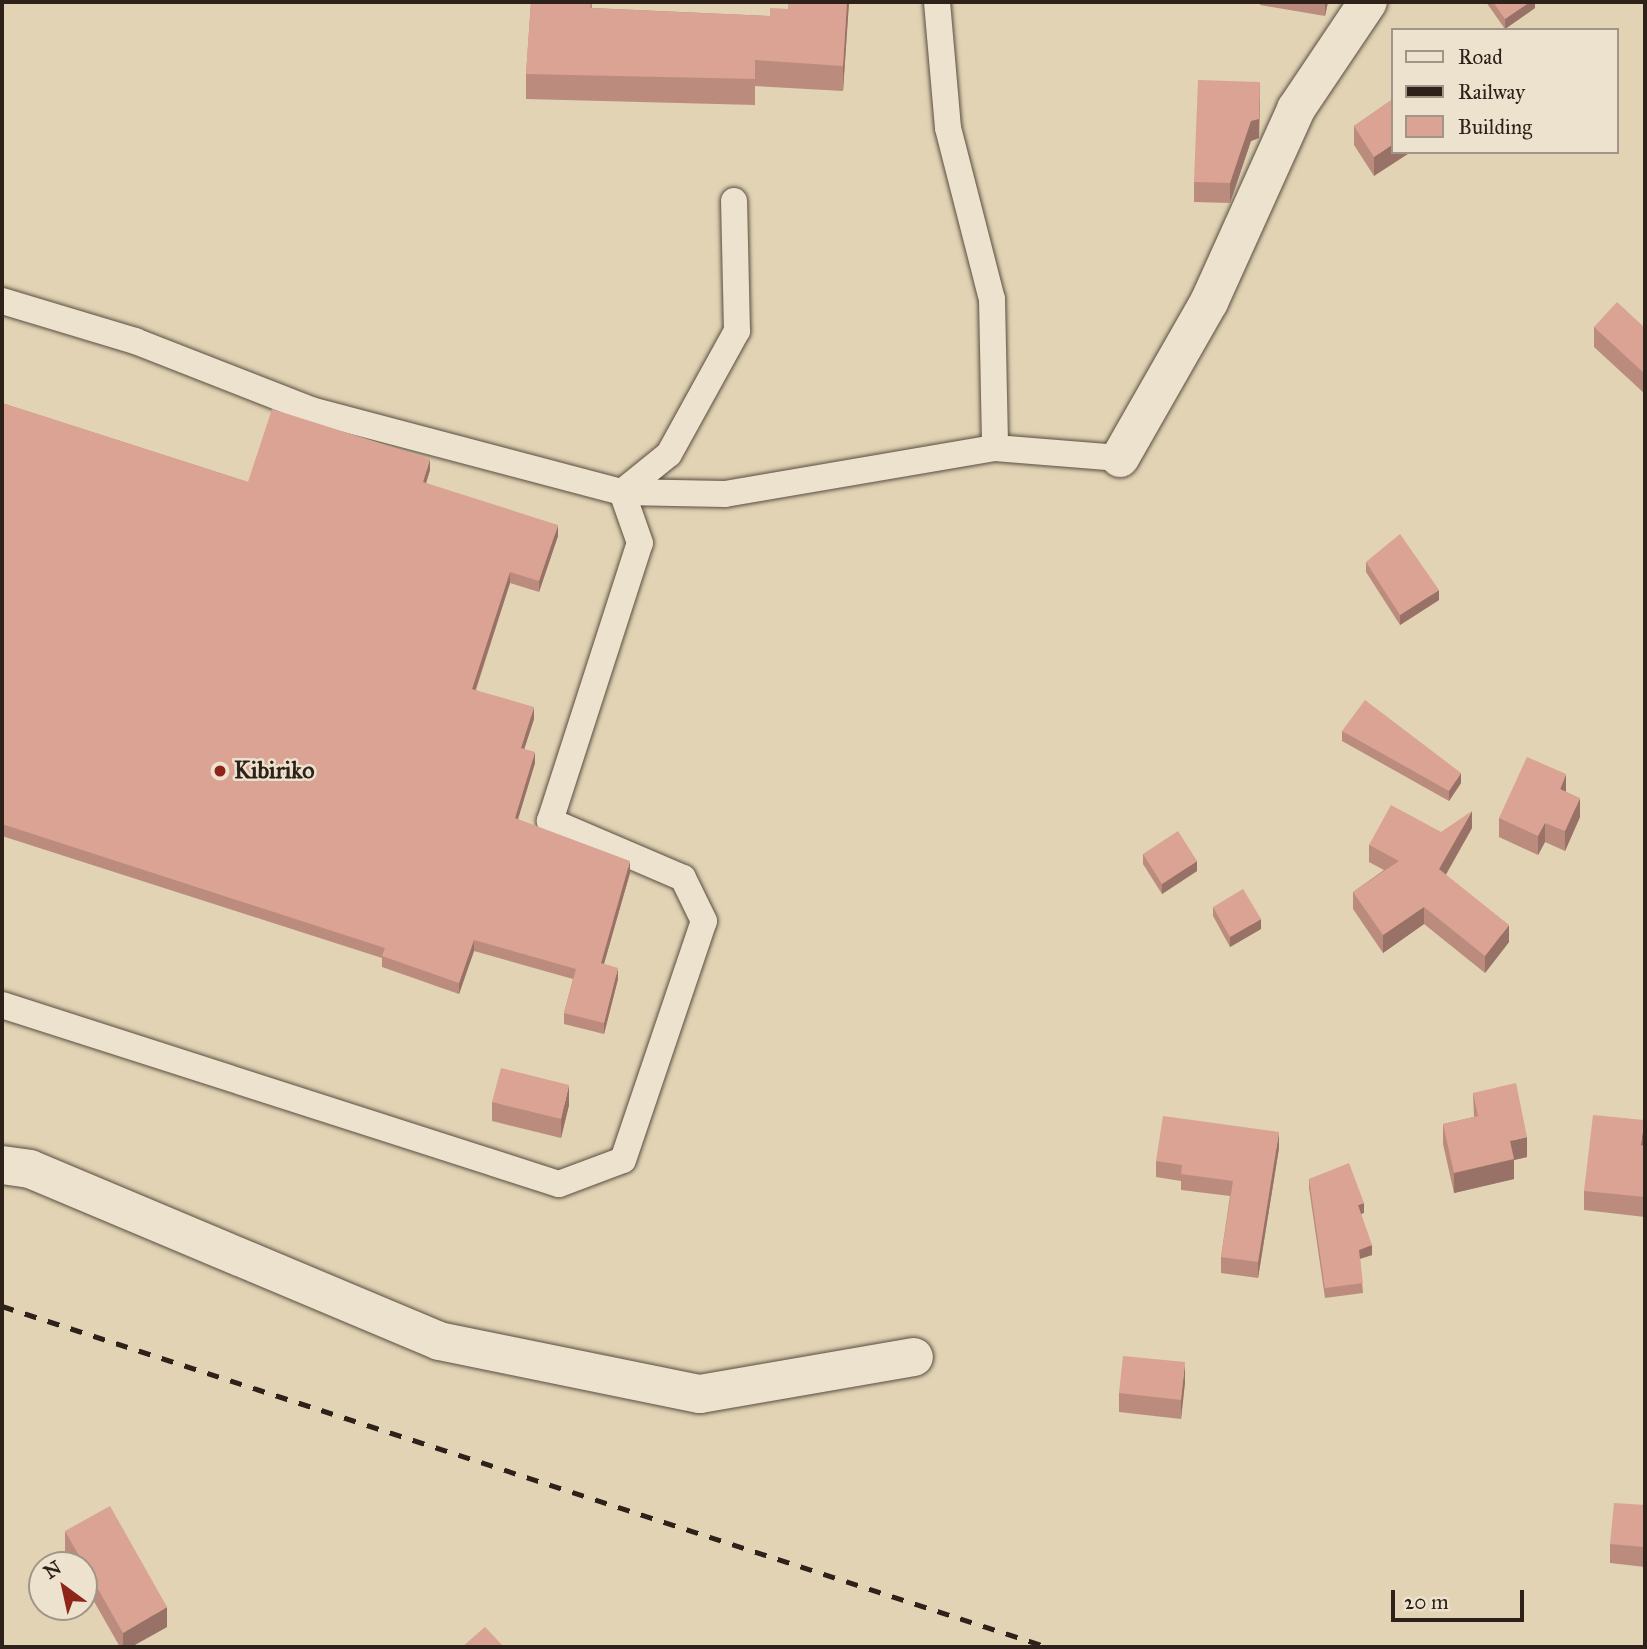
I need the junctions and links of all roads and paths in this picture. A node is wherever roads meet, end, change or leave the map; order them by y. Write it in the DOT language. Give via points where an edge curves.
graph roads {
  1 [pos="937,2"];
  2 [pos="1368,2"];
  3 [pos="734,201"];
  4 [pos="2,301"];
  5 [pos="995,448"];
  6 [pos="1120,458"];
  7 [pos="622,492"];
  8 [pos="2,1005"];
  9 [pos="2,1165"];
  10 [pos="914,1357"];
  1 -- 5 [label="lane" via="948,128 992,299"];
  2 -- 6 [label="street" via="1296,109 1209,302"];
  3 -- 7 [label="lane" via="737,331 669,454"];
  4 -- 7 [label="lane" via="135,341 311,410"];
  5 -- 6 [label="lane"];
  5 -- 7 [label="lane" via="725,494"];
  7 -- 8 [label="lane" via="640,543 550,821 682,878 704,921 623,1160 559,1184"];
  9 -- 10 [label="street" via="30,1169 439,1341 700,1394"];
}
